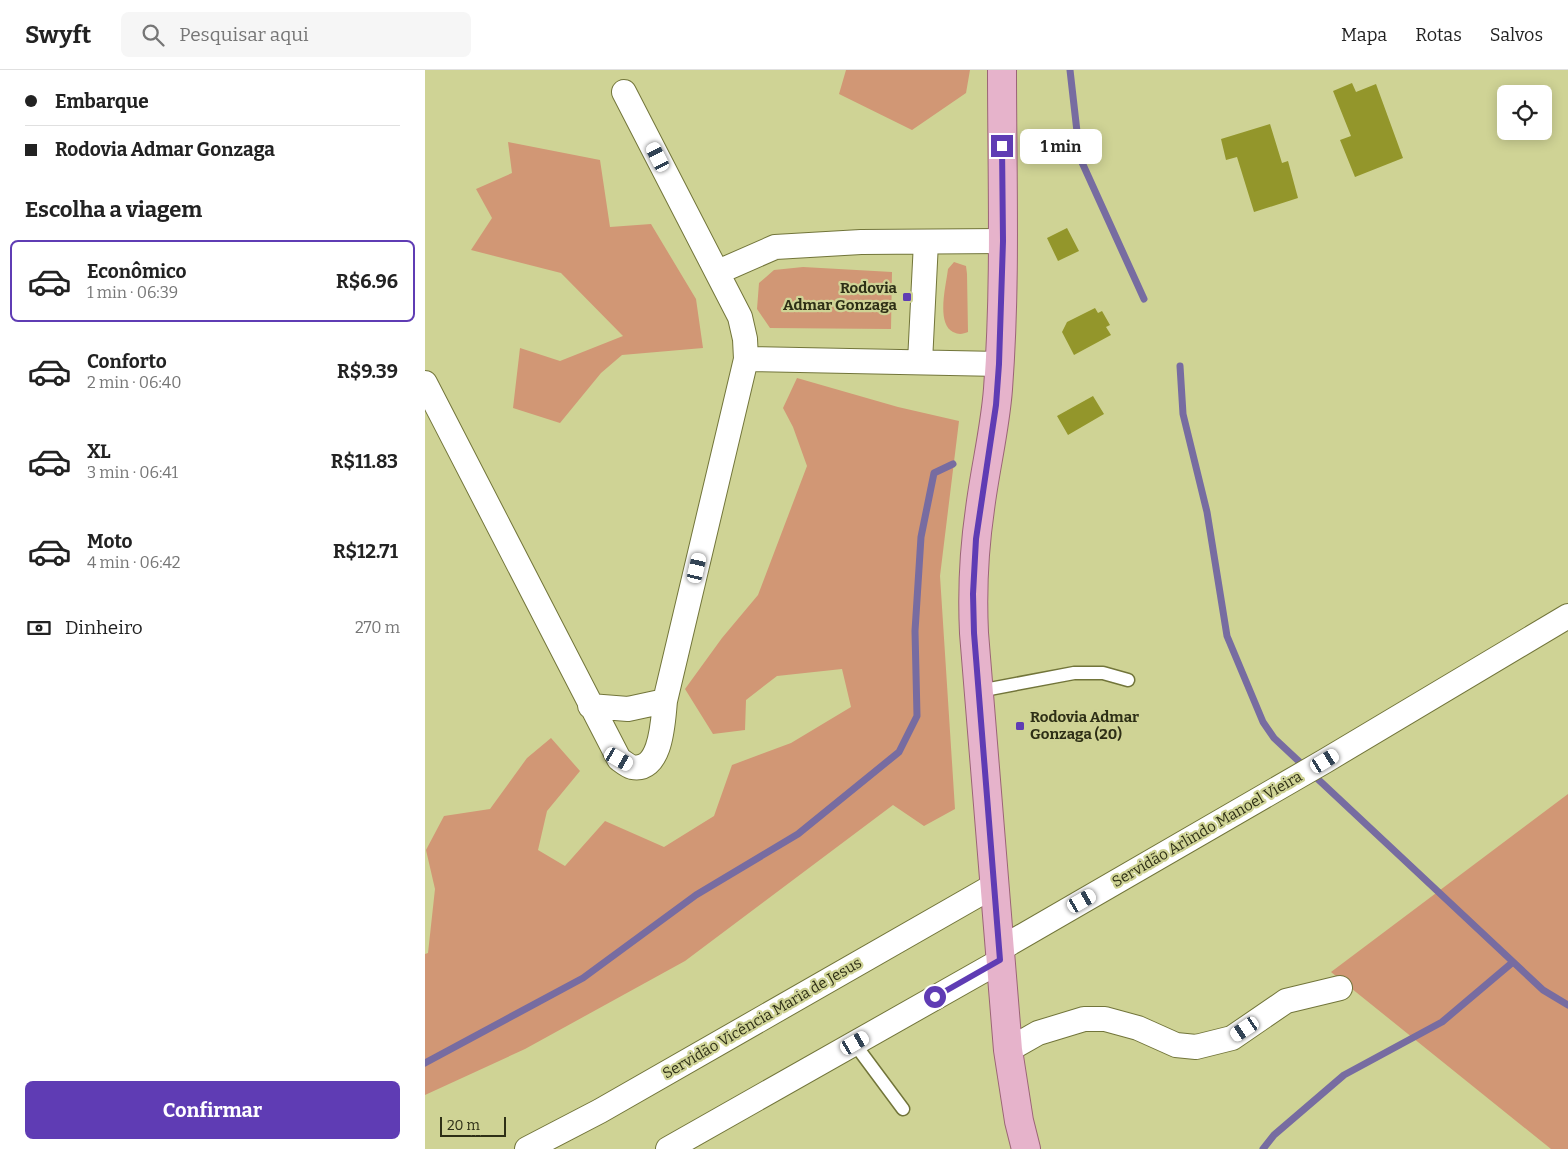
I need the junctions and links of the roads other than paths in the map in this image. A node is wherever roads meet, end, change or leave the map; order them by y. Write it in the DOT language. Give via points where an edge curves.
graph roads {
  1 [pos="1002,70"];
  2 [pos="625,92"];
  3 [pos="1003,241"];
  4 [pos="926,242"];
  5 [pos="718,272"];
  6 [pos="746,359"];
  7 [pos="920,362"];
  8 [pos="999,364"];
  9 [pos="425,383"];
  10 [pos="1568,616"];
  11 [pos="1128,680"];
  12 [pos="979,691"];
  13 [pos="665,701"];
  14 [pos="590,706"];
  15 [pos="995,885"];
  16 [pos="1000,955"];
  17 [pos="1340,988"];
  18 [pos="855,1043"];
  19 [pos="1008,1050"];
  20 [pos="903,1109"];
  21 [pos="527,1149"];
  22 [pos="668,1149"];
  23 [pos="1026,1149"];
  1 -- 3 [label="main road"];
  2 -- 5 [label="street"];
  3 -- 4 [label="street"];
  3 -- 8 [label="main road"];
  4 -- 5 [label="street" via="775,247"];
  4 -- 7 [label="street"];
  5 -- 6 [label="street" via="740,317"];
  6 -- 7 [label="street"];
  6 -- 13 [label="street"];
  7 -- 8 [label="street"];
  8 -- 12 [label="main road" via="973,569"];
  9 -- 14 [label="street"];
  10 -- 16 [label="street, Servidão Arlindo Manoel Vieira"];
  11 -- 12 [label="lane" via="1103,673 1075,673"];
  12 -- 15 [label="main road"];
  13 -- 14 [label="street" via="628,709"];
  13 -- 14 [label="street" via="659,745 654,756 642,766 632,767 619,759"];
  15 -- 16 [label="main road"];
  15 -- 21 [label="street, Servidão Vicência Maria de Jesus" via="600,1111"];
  16 -- 18 [label="street, Servidão Arlindo Manoel Vieira"];
  16 -- 19 [label="main road"];
  17 -- 19 [label="street" via="1287,1001 1232,1038 1196,1047 1176,1044 1105,1019 1084,1019 1038,1033"];
  18 -- 20 [label="lane"];
  18 -- 22 [label="street, Servidão Arlindo Manoel Vieira"];
  19 -- 23 [label="main road"];
}
